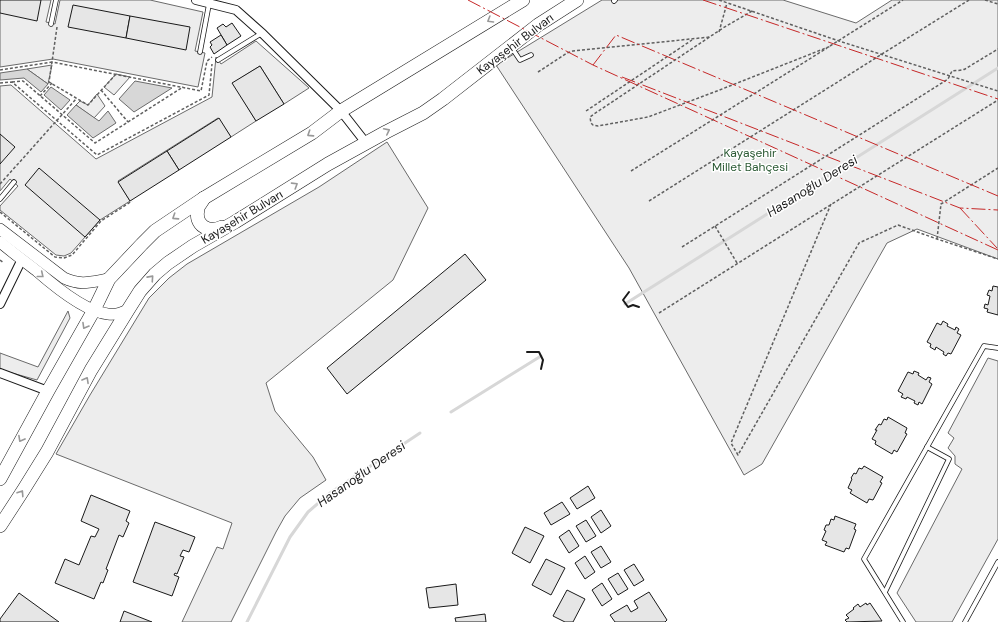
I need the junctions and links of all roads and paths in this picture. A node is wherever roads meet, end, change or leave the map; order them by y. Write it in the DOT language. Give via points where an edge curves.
graph roads {
  1 [pos="56,0"];
  2 [pos="196,0"];
  3 [pos="524,0"];
  4 [pos="577,0"];
  5 [pos="719,0"];
  6 [pos="903,0"];
  7 [pos="969,0"];
  8 [pos="985,0"];
  9 [pos="209,3"];
  10 [pos="727,3"];
  11 [pos="998,4"];
  12 [pos="752,11"];
  13 [pos="51,24"];
  14 [pos="58,25"];
  15 [pos="719,32"];
  16 [pos="262,33"];
  17 [pos="710,37"];
  18 [pos="693,40"];
  19 [pos="839,40"];
  20 [pos="510,46"];
  21 [pos="831,46"];
  22 [pos="998,49"];
  23 [pos="200,52"];
  24 [pos="882,54"];
  25 [pos="531,55"];
  26 [pos="213,57"];
  27 [pos="218,60"];
  28 [pos="52,62"];
  29 [pos="212,64"];
  30 [pos="0,70"];
  31 [pos="538,72"];
  32 [pos="116,74"];
  33 [pos="950,75"];
  34 [pos="12,82"];
  35 [pos="0,83"];
  36 [pos="52,83"];
  37 [pos="183,87"];
  38 [pos="101,90"];
  39 [pos="998,91"];
  40 [pos="40,96"];
  41 [pos="76,99"];
  42 [pos="998,100"];
  43 [pos="341,111"];
  44 [pos="586,111"];
  45 [pos="62,115"];
  46 [pos="57,121"];
  47 [pos="128,122"];
  48 [pos="366,143"];
  49 [pos="998,168"];
  50 [pos="631,171"];
  51 [pos="14,182"];
  52 [pos="0,184"];
  53 [pos="204,198"];
  54 [pos="0,199"];
  55 [pos="132,201"];
  56 [pos="649,201"];
  57 [pos="832,204"];
  58 [pos="0,212"];
  59 [pos="236,222"];
  60 [pos="715,226"];
  61 [pos="0,229"];
  62 [pos="936,239"];
  63 [pos="0,242"];
  64 [pos="682,247"];
  65 [pos="22,259"];
  66 [pos="998,259"];
  67 [pos="0,260"];
  68 [pos="4,263"];
  69 [pos="738,264"];
  70 [pos="109,279"];
  71 [pos="0,304"];
  72 [pos="94,310"];
  73 [pos="128,310"];
  74 [pos="659,313"];
  75 [pos="998,348"];
  76 [pos="0,373"];
  77 [pos="48,391"];
  78 [pos="927,447"];
  79 [pos="0,479"];
  80 [pos="0,526"];
  81 [pos="998,562"];
  82 [pos="885,592"];
  83 [pos="903,622"];
  84 [pos="965,622"];
  1 -- 13 [label="lane"];
  2 -- 9 [label="street"];
  3 -- 43 [label="main road, one-way"];
  4 -- 20 [label="main road, Kayaşehir Bulvarı"];
  5 -- 10 [label="path"];
  6 -- 19 [label="path"];
  7 -- 24 [label="path"];
  8 -- 11 [label="path"];
  9 -- 16 [label="street" via="236,10"];
  9 -- 23 [label="lane"];
  10 -- 12 [label="path"];
  10 -- 15 [label="path"];
  12 -- 15 [label="path"];
  12 -- 19 [label="path"];
  14 -- 28 [label="path"];
  15 -- 17 [label="path"];
  16 -- 27 [label="lane"];
  16 -- 43 [label="street"];
  17 -- 18 [label="path"];
  17 -- 21 [label="path" via="594,114 590,117 591,123 598,126 648,117"];
  18 -- 31 [label="path" via="573,51"];
  18 -- 44 [label="path"];
  19 -- 21 [label="path"];
  19 -- 24 [label="path"];
  20 -- 25 [label="lane" via="520,60"];
  48 -- 20 [label="main road, Kayaşehir Bulvarı, one-way" via="423,113"];
  21 -- 50 [label="path"];
  22 -- 33 [label="path" via="961,71 952,71"];
  24 -- 33 [label="path"];
  24 -- 56 [label="path"];
  26 -- 37 [label="path" via="206,61 201,91"];
  28 -- 30 [label="path"];
  28 -- 32 [label="path"];
  28 -- 36 [label="path" via="49,82"];
  29 -- 46 [label="path" via="209,95 97,155"];
  32 -- 37 [label="path"];
  32 -- 38 [label="path"];
  33 -- 39 [label="path"];
  33 -- 60 [label="path" via="945,81"];
  34 -- 35 [label="path"];
  34 -- 40 [label="path" via="22,81"];
  34 -- 46 [label="path"];
  36 -- 40 [label="path"];
  36 -- 41 [label="path"];
  37 -- 47 [label="path"];
  38 -- 41 [label="path" via="88,106"];
  38 -- 47 [label="path"];
  40 -- 45 [label="path"];
  41 -- 45 [label="path"];
  42 -- 57 [label="path"];
  43 -- 48 [label="street"];
  43 -- 53 [label="main road, one-way" via="312,133"];
  45 -- 46 [label="path"];
  45 -- 47 [label="path" via="95,143"];
  46 -- 52 [label="path"];
  59 -- 48 [label="main road, Kayaşehir Bulvarı, one-way"];
  49 -- 62 [label="path" via="941,204"];
  51 -- 54 [label="lane"];
  53 -- 59 [label="main road" via="197,216 202,226 213,230"];
  53 -- 70 [label="main road, one-way" via="155,231"];
  55 -- 58 [label="path" via="101,221 72,255 64,258 55,257"];
  57 -- 62 [label="path" via="731,443 738,455 859,243 898,225"];
  57 -- 69 [label="path"];
  73 -- 59 [label="main road, Kayaşehir Bulvarı, one-way" via="140,291 168,263"];
  60 -- 64 [label="path"];
  60 -- 69 [label="path"];
  61 -- 70 [label="street" via="70,281 83,284"];
  62 -- 66 [label="path"];
  63 -- 65 [label="street"];
  65 -- 71 [label="street"];
  65 -- 72 [label="street, one-way" via="63,292"];
  67 -- 68 [label="path"];
  69 -- 74 [label="path"];
  70 -- 72 [label="main road"];
  72 -- 73 [label="street" via="106,314"];
  72 -- 77 [label="main road, one-way"];
  80 -- 73 [label="main road, Kayaşehir Bulvarı, one-way" via="47,452 91,370"];
  75 -- 78 [label="lane" via="984,346"];
  76 -- 77 [label="street"];
  77 -- 79 [label="main road, one-way"];
  78 -- 82 [label="lane" via="864,559"];
  78 -- 82 [label="lane" via="949,459"];
  81 -- 84 [label="lane"];
  82 -- 83 [label="lane"];
}
